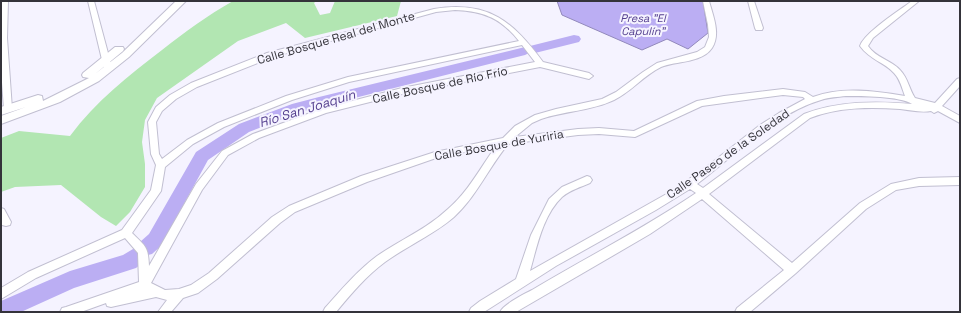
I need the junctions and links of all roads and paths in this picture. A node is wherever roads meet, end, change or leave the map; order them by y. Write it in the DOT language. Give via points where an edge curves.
graph roads {
  1 [pos="5,1"];
  2 [pos="91,1"];
  3 [pos="172,1"];
  4 [pos="181,1"];
  5 [pos="706,1"];
  6 [pos="751,1"];
  7 [pos="916,1"];
  8 [pos="759,28"];
  9 [pos="1,33"];
  10 [pos="525,42"];
  11 [pos="540,64"];
  12 [pos="107,65"];
  13 [pos="589,76"];
  14 [pos="960,80"];
  15 [pos="907,88"];
  16 [pos="891,97"];
  17 [pos="910,99"];
  18 [pos="807,102"];
  19 [pos="937,109"];
  20 [pos="5,110"];
  21 [pos="1,120"];
  22 [pos="960,120"];
  23 [pos="506,141"];
  24 [pos="161,165"];
  25 [pos="587,180"];
  26 [pos="960,181"];
  27 [pos="690,183"];
  28 [pos="703,195"];
  29 [pos="1,212"];
  30 [pos="6,222"];
  31 [pos="126,233"];
  32 [pos="792,270"];
  33 [pos="521,281"];
  34 [pos="144,285"];
  35 [pos="156,292"];
  36 [pos="1,294"];
  37 [pos="179,294"];
  38 [pos="104,304"];
  39 [pos="66,312"];
  40 [pos="164,312"];
  41 [pos="329,312"];
  42 [pos="475,312"];
  43 [pos="506,312"];
  44 [pos="741,312"];
  1 -- 9 [label="street"];
  2 -- 12 [label="street"];
  3 -- 12 [label="main road"];
  4 -- 12 [label="main road"];
  5 -- 23 [label="street" via="713,38 708,49 647,71 606,100 540,116 528,122"];
  6 -- 8 [label="street"];
  7 -- 15 [label="street" via="865,42 864,46 867,52 896,70"];
  9 -- 20 [label="street"];
  10 -- 11 [label="street, Calle Bosque Real del Monte"];
  10 -- 24 [label="street, Calle Bosque de Río Frío" via="348,80 289,98 221,125 190,142"];
  10 -- 24 [label="street, Calle Bosque Real del Monte" via="509,25 488,12 457,7 436,10 270,55 194,86 159,109 152,122 155,154"];
  11 -- 13 [label="street, Calle Bosque de Río Frío"];
  11 -- 34 [label="street, Calle Bosque de Río Frío" via="402,91 324,110 256,136 225,154 199,187"];
  12 -- 20 [label="main road" via="58,92"];
  12 -- 21 [label="main road" via="61,98"];
  14 -- 19 [label="street"];
  15 -- 16 [label="street"];
  15 -- 17 [label="street"];
  16 -- 17 [label="street, Calle Paseo de la Soledad"];
  16 -- 18 [label="street, Calle Paseo de la Soledad" via="837,94 821,96"];
  17 -- 19 [label="street, Calle Paseo de la Soledad"];
  18 -- 23 [label="street, Calle Bosque de Yuriria" via="810,99 805,95 790,92 724,99 700,104 635,134 578,132"];
  18 -- 27 [label="street, Calle Paseo de la Soledad" via="778,118"];
  19 -- 22 [label="street"];
  19 -- 28 [label="street, Calle Paseo de la Soledad" via="836,107 819,110 807,116"];
  23 -- 37 [label="street, Calle Bosque de Yuriria" via="438,154 310,200 276,220 213,276 194,289"];
  23 -- 41 [label="street" via="459,206 448,216 379,260"];
  24 -- 31 [label="street" via="156,192"];
  25 -- 33 [label="street" via="560,193 549,204"];
  26 -- 32 [label="street" via="919,182 894,187 863,206"];
  27 -- 28 [label="street"];
  27 -- 33 [label="street, Calle Paseo de la Soledad"];
  28 -- 32 [label="street"];
  28 -- 43 [label="street, Calle Paseo de la Soledad" via="646,231 529,296"];
  29 -- 30 [label="street"];
  31 -- 34 [label="street" via="143,251"];
  31 -- 36 [label="street" via="32,275"];
  32 -- 44 [label="street"];
  33 -- 42 [label="street, Calle Paseo de la Soledad"];
  34 -- 35 [label="street, Calle Bosque de Yuriria"];
  34 -- 39 [label="street"];
  35 -- 37 [label="street, Calle Bosque de Yuriria" via="165,295"];
  35 -- 38 [label="street"];
  37 -- 40 [label="street"];
}
